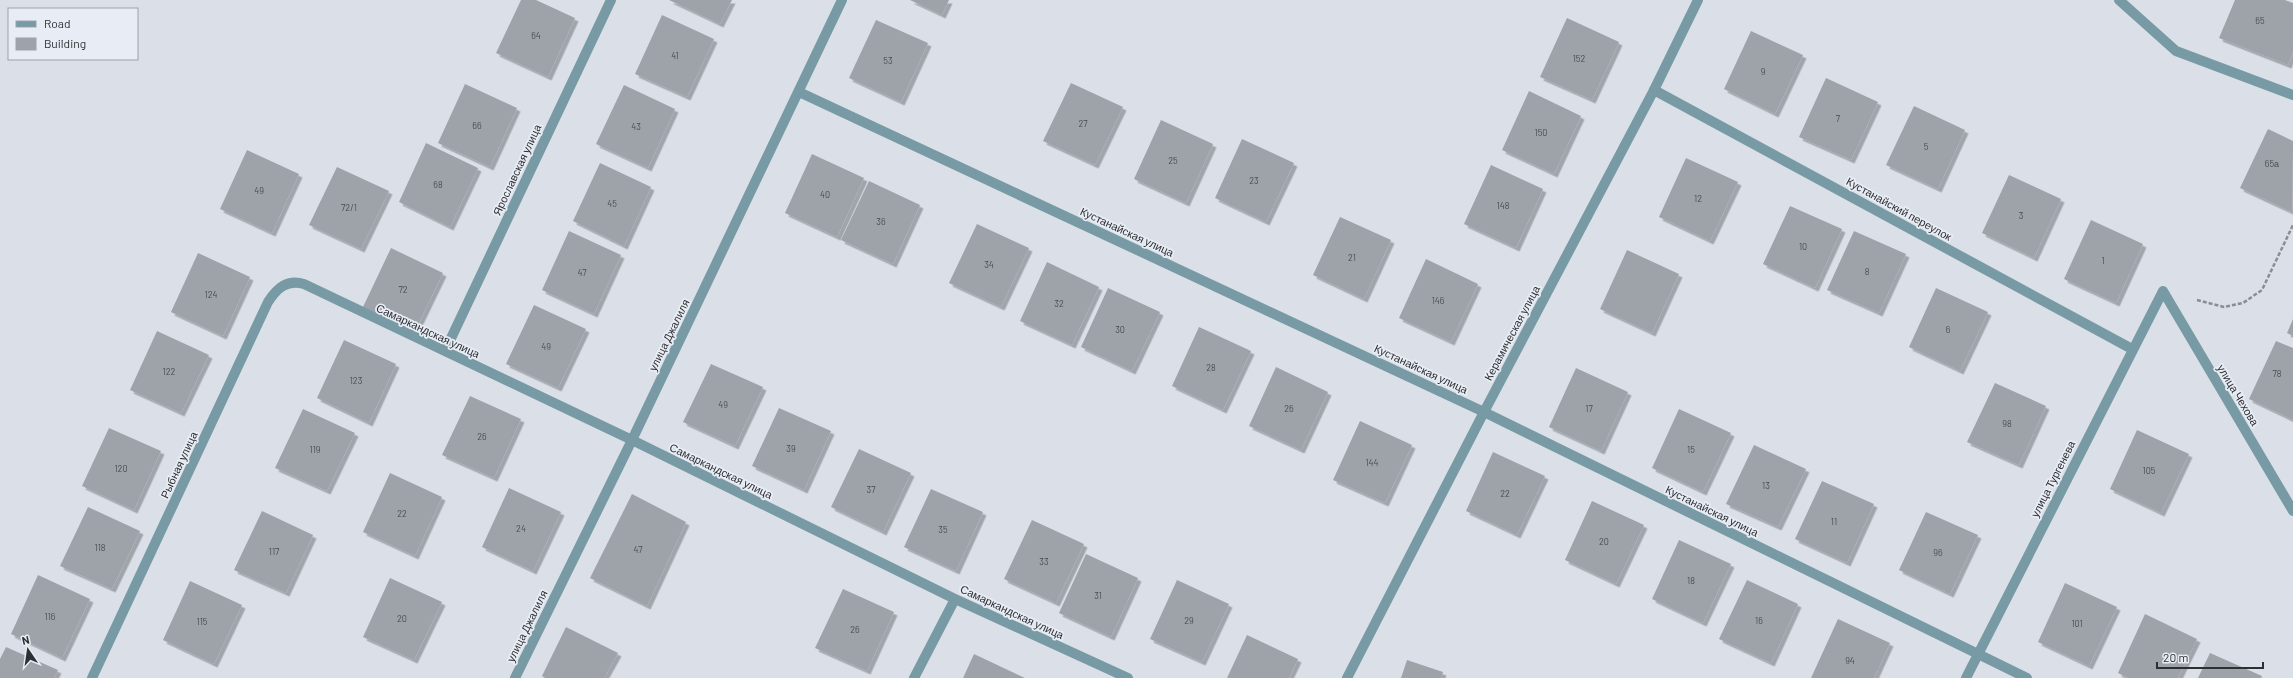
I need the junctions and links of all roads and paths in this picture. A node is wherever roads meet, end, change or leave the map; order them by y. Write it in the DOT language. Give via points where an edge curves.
graph roads {
  1 [pos="611,0"];
  2 [pos="842,0"];
  3 [pos="1698,0"];
  4 [pos="2118,0"];
  5 [pos="1654,90"];
  6 [pos="799,92"];
  7 [pos="2293,94"];
  8 [pos="2293,225"];
  9 [pos="304,284"];
  10 [pos="2163,291"];
  11 [pos="2132,349"];
  12 [pos="445,351"];
  13 [pos="1484,412"];
  14 [pos="632,440"];
  15 [pos="2293,511"];
  16 [pos="955,598"];
  17 [pos="1977,655"];
  18 [pos="92,678"];
  19 [pos="515,678"];
  20 [pos="914,678"];
  21 [pos="1128,678"];
  22 [pos="1347,678"];
  23 [pos="1966,678"];
  24 [pos="2027,678"];
  1 -- 12 [label="street, Ярославская улица"];
  2 -- 6 [label="street, улица Джалиля"];
  3 -- 5 [label="street, Керамическая улица"];
  4 -- 7 [label="street" via="2176,51"];
  5 -- 11 [label="street, Кустанайский переулок"];
  5 -- 13 [label="street, Керамическая улица"];
  6 -- 13 [label="street, Кустанайская улица"];
  6 -- 14 [label="street, улица Джалиля"];
  8 -- 10 [label="path" via="2262,290 2243,303 2224,307"];
  9 -- 12 [label="street, Самаркандская улица"];
  9 -- 18 [label="street, Рыбная улица" via="285,284 268,302"];
  10 -- 11 [label="street, улица Тургенева"];
  10 -- 15 [label="street, улица Чехова"];
  11 -- 17 [label="street, улица Тургенева"];
  12 -- 14 [label="street, Самаркандская улица"];
  13 -- 17 [label="street, Кустанайская улица"];
  13 -- 22 [label="street, Керамическая улица"];
  14 -- 16 [label="street, Самаркандская улица"];
  14 -- 19 [label="street, улица Джалиля"];
  16 -- 20 [label="street"];
  16 -- 21 [label="street, Самаркандская улица"];
  17 -- 23 [label="street, улица Тургенева"];
  17 -- 24 [label="street, Кустанайская улица"];
}
